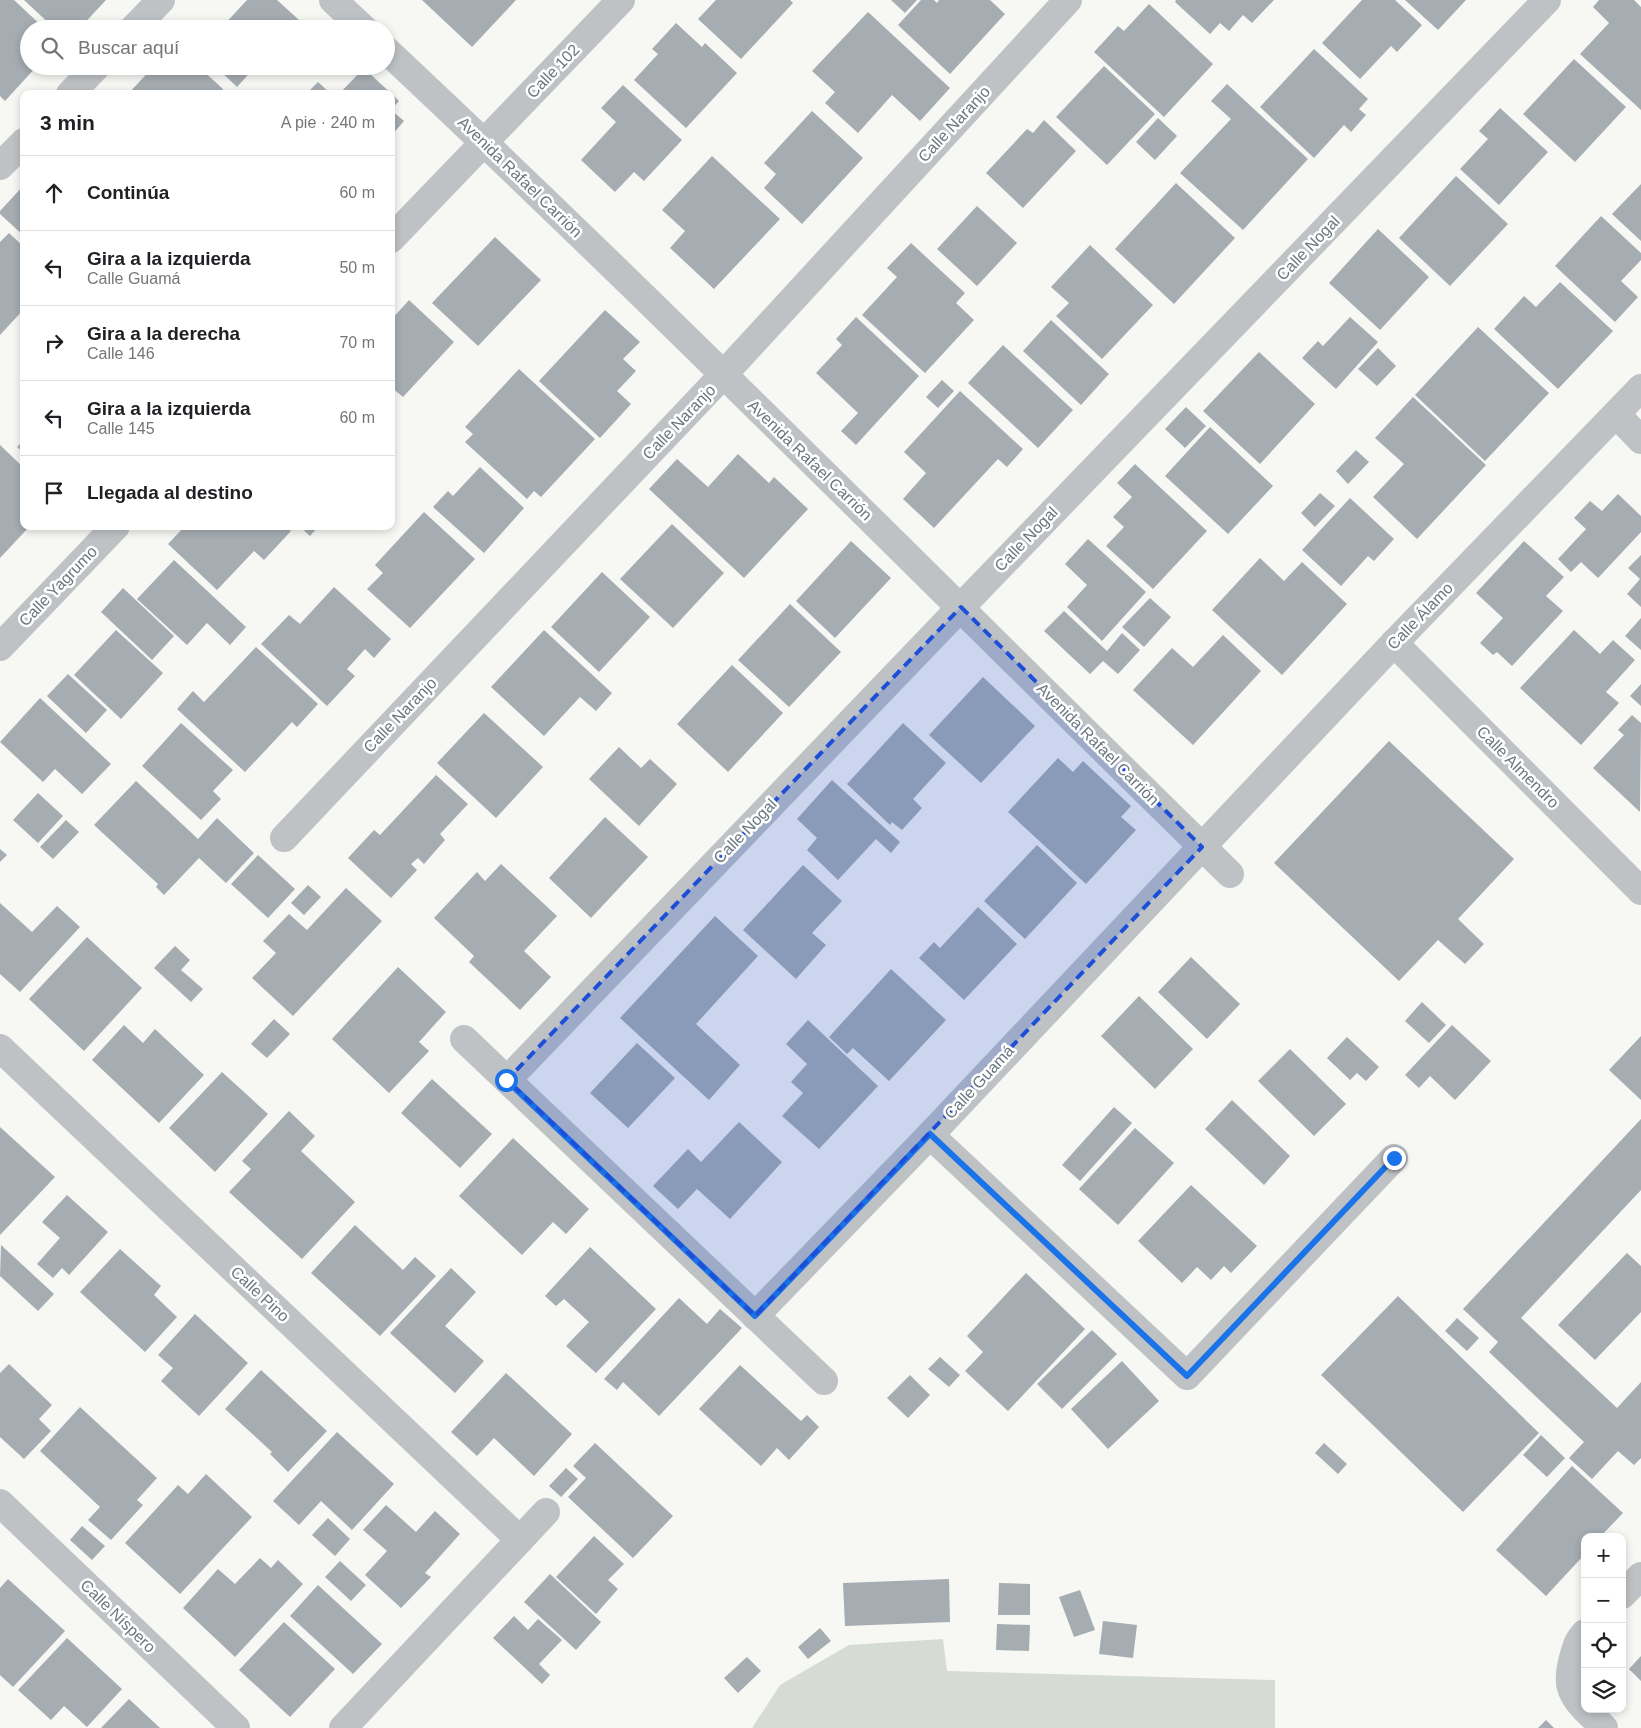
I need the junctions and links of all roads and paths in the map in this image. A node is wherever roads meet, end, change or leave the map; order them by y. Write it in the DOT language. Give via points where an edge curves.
graph roads {
  1 [pos="161,0"];
  2 [pos="333,0"];
  3 [pos="621,0"];
  4 [pos="1068,0"];
  5 [pos="1547,0"];
  6 [pos="142,20"];
  7 [pos="354,20"];
  8 [pos="395,58"];
  9 [pos="88,75"];
  10 [pos="74,90"];
  11 [pos="484,142"];
  12 [pos="20,146"];
  13 [pos="0,166"];
  14 [pos="395,235"];
  15 [pos="723,375"];
  16 [pos="1641,388"];
  17 [pos="1616,414"];
  18 [pos="1641,440"];
  19 [pos="112,530"];
  20 [pos="960,607"];
  21 [pos="1394,643"];
  22 [pos="0,647"];
  23 [pos="284,838"];
  24 [pos="1202,847"];
  25 [pos="1230,874"];
  26 [pos="1641,891"];
  27 [pos="464,1039"];
  28 [pos="0,1048"];
  29 [pos="506,1080"];
  30 [pos="930,1134"];
  31 [pos="1394,1158"];
  32 [pos="755,1316"];
  33 [pos="824,1380"];
  34 [pos="0,1503"];
  35 [pos="546,1512"];
  36 [pos="520,1540"];
  37 [pos="1641,1576"];
  38 [pos="1626,1591"];
  39 [pos="1581,1638"];
  40 [pos="1581,1705"];
  41 [pos="1589,1713"];
  42 [pos="236,1728"];
  43 [pos="343,1728"];
  44 [pos="1604,1728"];
  1 -- 6 [label="street"];
  2 -- 7 [label="street"];
  3 -- 11 [label="street, Calle 102"];
  4 -- 15 [label="street, Calle Naranjo"];
  5 -- 20 [label="street, Calle Nogal"];
  8 -- 11 [label="street, Avenida Rafael Carrión"];
  9 -- 10 [label="street"];
  11 -- 14 [label="street"];
  11 -- 15 [label="street, Avenida Rafael Carrión"];
  12 -- 13 [label="street"];
  15 -- 20 [label="street, Avenida Rafael Carrión"];
  15 -- 23 [label="street, Calle Naranjo"];
  16 -- 17 [label="street, Calle Álamo"];
  17 -- 18 [label="street"];
  17 -- 21 [label="street, Calle Álamo"];
  19 -- 22 [label="street, Calle Yagrumo"];
  20 -- 24 [label="street, Avenida Rafael Carrión"];
  20 -- 29 [label="street, Calle Nogal"];
  21 -- 24 [label="street, Calle Álamo"];
  21 -- 26 [label="street, Calle Almendro"];
  24 -- 25 [label="street, Avenida Rafael Carrión"];
  24 -- 30 [label="street, Calle Guamá"];
  27 -- 29 [label="street"];
  28 -- 36 [label="street, Calle Pino"];
  29 -- 32 [label="street"];
  30 -- 31 [label="street" via="1187,1376"];
  30 -- 32 [label="street, Calle Guamá"];
  32 -- 33 [label="street"];
  34 -- 42 [label="street, Calle Níspero"];
  35 -- 36 [label="street"];
  36 -- 43 [label="street"];
  37 -- 38 [label="street"];
  39 -- 40 [label="street" via="1568,1676 1575,1699"];
  41 -- 44 [label="street"];
}
